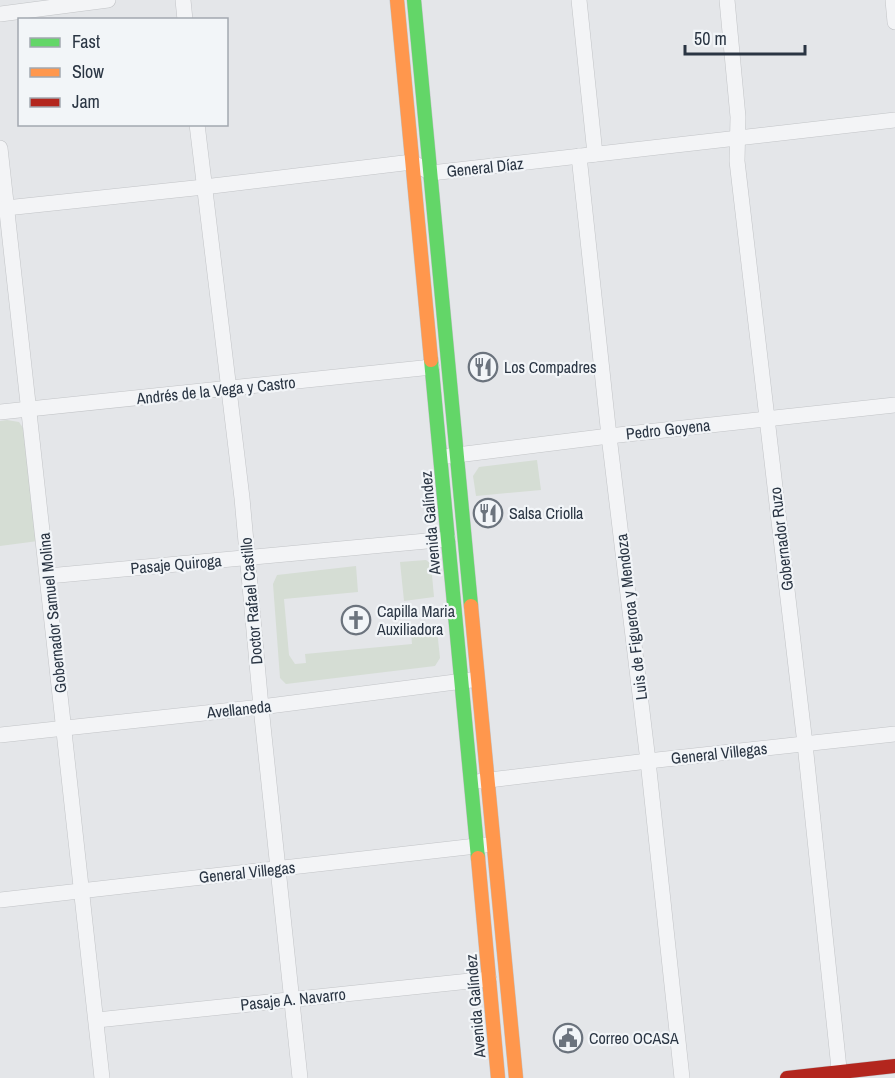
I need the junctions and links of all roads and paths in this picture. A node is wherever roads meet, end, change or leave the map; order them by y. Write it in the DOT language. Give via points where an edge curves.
graph roads {
  1 [pos="108,0"];
  2 [pos="183,0"];
  3 [pos="397,0"];
  4 [pos="414,0"];
  5 [pos="579,0"];
  6 [pos="727,0"];
  7 [pos="893,0"];
  8 [pos="0,14"];
  9 [pos="185,18"];
  10 [pos="895,22"];
  11 [pos="895,120"];
  12 [pos="197,126"];
  13 [pos="737,138"];
  14 [pos="0,148"];
  15 [pos="587,155"];
  16 [pos="412,162"];
  17 [pos="430,173"];
  18 [pos="204,187"];
  19 [pos="6,208"];
  20 [pos="432,367"];
  21 [pos="229,389"];
  22 [pos="895,405"];
  23 [pos="29,409"];
  24 [pos="0,412"];
  25 [pos="766,418"];
  26 [pos="609,436"];
  27 [pos="457,455"];
  28 [pos="441,457"];
  29 [pos="448,539"];
  30 [pos="248,558"];
  31 [pos="48,576"];
  32 [pos="478,679"];
  33 [pos="462,681"];
  34 [pos="261,707"];
  35 [pos="64,727"];
  36 [pos="895,734"];
  37 [pos="0,735"];
  38 [pos="805,744"];
  39 [pos="648,761"];
  40 [pos="488,780"];
  41 [pos="471,782"];
  42 [pos="494,844"];
  43 [pos="477,846"];
  44 [pos="279,868"];
  45 [pos="82,890"];
  46 [pos="0,900"];
  47 [pos="489,979"];
  48 [pos="292,999"];
  49 [pos="97,1020"];
  50 [pos="895,1066"];
  51 [pos="840,1075"];
  52 [pos="102,1078"];
  53 [pos="300,1078"];
  54 [pos="498,1078"];
  55 [pos="516,1078"];
  56 [pos="682,1078"];
  57 [pos="792,1078"];
  1 -- 8 [label="street"];
  2 -- 9 [label="street"];
  3 -- 16 [label="main road, Avenida Galíndez"];
  4 -- 17 [label="main road, Avenida Galíndez"];
  5 -- 15 [label="street, Luis de Figueroa y Mendoza"];
  6 -- 13 [label="street, Gobernador Ruzo"];
  7 -- 10 [label="street"];
  11 -- 13 [label="street, General Díaz"];
  12 -- 18 [label="street, Doctor Rafael Castillo"];
  13 -- 15 [label="street, General Díaz"];
  13 -- 25 [label="street, Gobernador Ruzo"];
  14 -- 19 [label="street, Gobernador Samuel Molina"];
  15 -- 17 [label="street, General Díaz"];
  15 -- 26 [label="street, Luis de Figueroa y Mendoza"];
  16 -- 17 [label="street, General Díaz"];
  16 -- 18 [label="street"];
  16 -- 20 [label="main road, Avenida Galíndez"];
  17 -- 27 [label="main road, Avenida Galíndez"];
  18 -- 19 [label="street"];
  18 -- 21 [label="street, Doctor Rafael Castillo"];
  19 -- 23 [label="street, Gobernador Samuel Molina"];
  20 -- 21 [label="street, Andrés de la Vega y Castro"];
  20 -- 28 [label="main road, Avenida Galíndez"];
  21 -- 23 [label="street, Andrés de la Vega y Castro"];
  21 -- 30 [label="street, Doctor Rafael Castillo"];
  22 -- 25 [label="street, Pedro Goyena"];
  23 -- 24 [label="street, Andrés de la Vega y Castro"];
  23 -- 31 [label="street, Gobernador Samuel Molina"];
  25 -- 26 [label="street, Pedro Goyena"];
  25 -- 38 [label="street, Gobernador Ruzo"];
  26 -- 27 [label="street, Pedro Goyena"];
  26 -- 39 [label="street, Luis de Figueroa y Mendoza"];
  27 -- 28 [label="street, Pedro Goyena"];
  27 -- 32 [label="main road, Avenida Galíndez"];
  28 -- 29 [label="main road, Avenida Galíndez"];
  29 -- 30 [label="street, Pasaje Quiroga"];
  29 -- 33 [label="main road, Avenida Galíndez"];
  30 -- 31 [label="street, Pasaje Quiroga"];
  30 -- 34 [label="street, Doctor Rafael Castillo"];
  31 -- 35 [label="street, Gobernador Samuel Molina"];
  32 -- 33 [label="street, Avellaneda"];
  32 -- 40 [label="main road, Avenida Galíndez"];
  33 -- 34 [label="street, Avellaneda"];
  33 -- 41 [label="main road, Avenida Galíndez"];
  34 -- 35 [label="street, Avellaneda"];
  34 -- 44 [label="street, Doctor Rafael Castillo"];
  35 -- 37 [label="street, Avellaneda"];
  35 -- 45 [label="street, Gobernador Samuel Molina"];
  36 -- 38 [label="street, General Villegas"];
  38 -- 39 [label="street, General Villegas"];
  38 -- 51 [label="street, Gobernador Ruzo"];
  39 -- 40 [label="street, General Villegas"];
  39 -- 56 [label="street, Luis de Figueroa y Mendoza"];
  40 -- 41 [label="street, General Villegas"];
  40 -- 42 [label="main road, Avenida Galíndez"];
  41 -- 43 [label="main road, Avenida Galíndez"];
  42 -- 43 [label="street, General Villegas"];
  42 -- 55 [label="main road, Avenida Galíndez"];
  43 -- 44 [label="street, General Villegas"];
  43 -- 47 [label="main road, Avenida Galíndez"];
  44 -- 45 [label="street, General Villegas"];
  44 -- 48 [label="street, Doctor Rafael Castillo"];
  45 -- 46 [label="street, General Villegas"];
  45 -- 49 [label="street, Gobernador Samuel Molina"];
  47 -- 48 [label="street, Pasaje A. Navarro"];
  47 -- 54 [label="main road, Avenida Galíndez"];
  48 -- 49 [label="street, Pasaje A. Navarro"];
  48 -- 53 [label="street, Doctor Rafael Castillo"];
  49 -- 52 [label="street, Gobernador Samuel Molina"];
  50 -- 51 [label="main road"];
  51 -- 57 [label="main road"];
}
